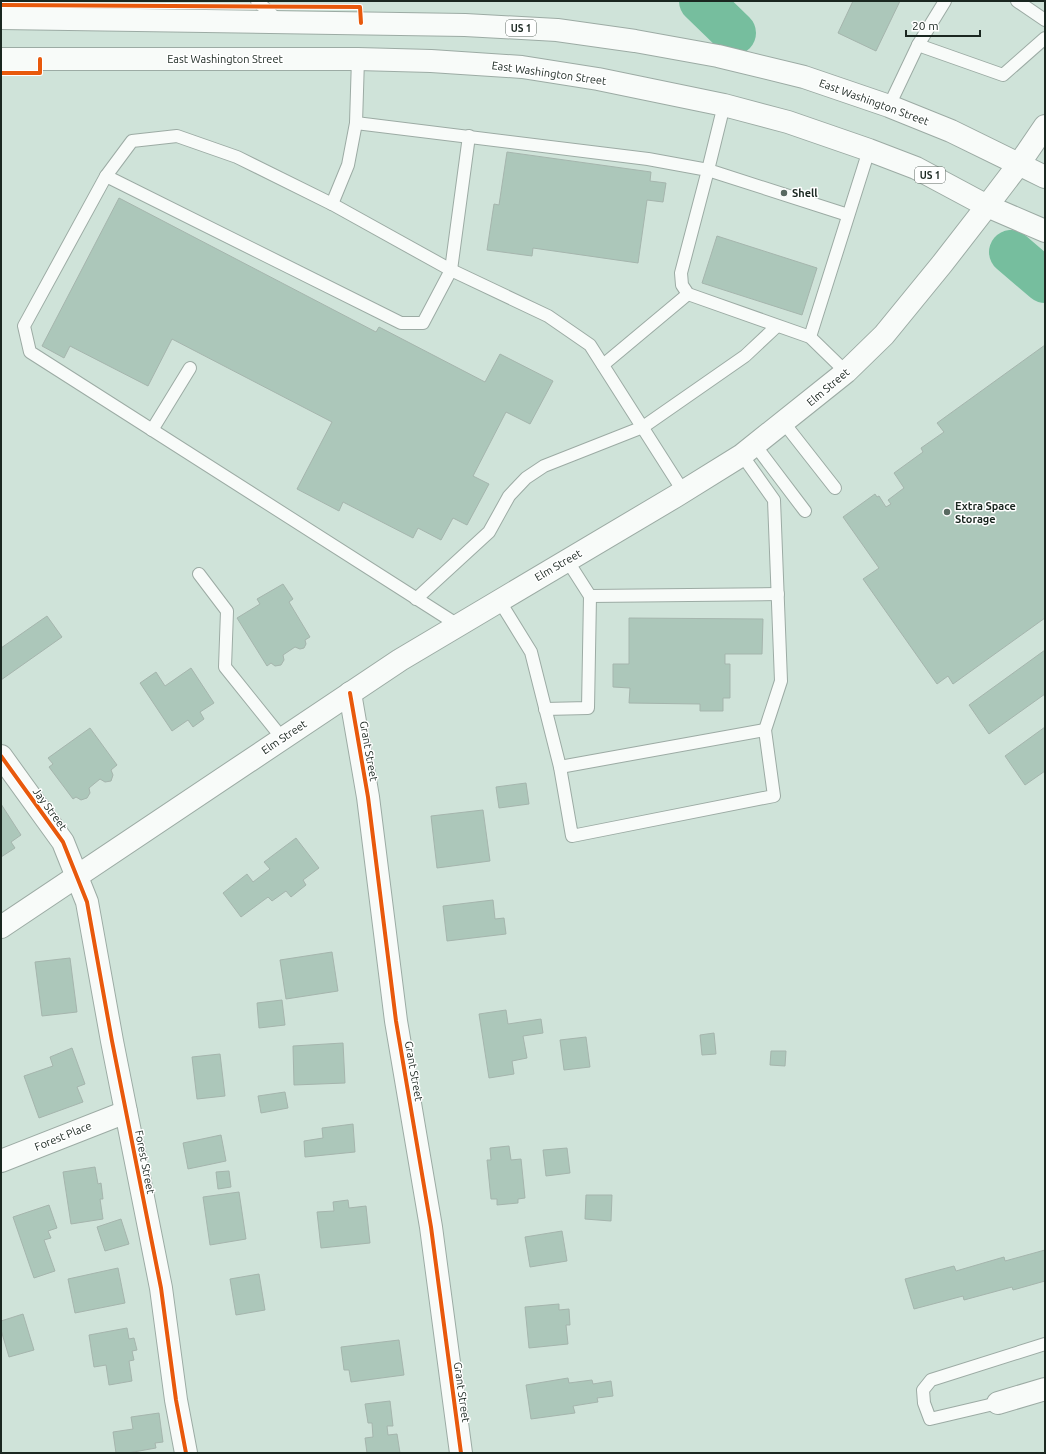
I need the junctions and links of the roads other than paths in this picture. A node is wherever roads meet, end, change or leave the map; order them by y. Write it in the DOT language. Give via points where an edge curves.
graph roads {
  1 [pos="257,1"];
  2 [pos="945,1"];
  3 [pos="1017,1"];
  4 [pos="1,18"];
  5 [pos="1045,20"];
  6 [pos="281,23"];
  7 [pos="1045,38"];
  8 [pos="918,45"];
  9 [pos="1,59"];
  10 [pos="358,59"];
  11 [pos="724,105"];
  12 [pos="889,106"];
  13 [pos="356,123"];
  14 [pos="1045,126"];
  15 [pos="469,136"];
  16 [pos="869,150"];
  17 [pos="1019,164"];
  18 [pos="708,170"];
  19 [pos="106,176"];
  20 [pos="1045,177"];
  21 [pos="332,204"];
  22 [pos="987,206"];
  23 [pos="848,215"];
  24 [pos="1045,231"];
  25 [pos="451,270"];
  26 [pos="688,294"];
  27 [pos="777,326"];
  28 [pos="810,337"];
  29 [pos="603,365"];
  30 [pos="190,368"];
  31 [pos="846,372"];
  32 [pos="784,423"];
  33 [pos="643,427"];
  34 [pos="152,430"];
  35 [pos="749,450"];
  36 [pos="835,488"];
  37 [pos="683,492"];
  38 [pos="805,511"];
  39 [pos="567,560"];
  40 [pos="199,574"];
  41 [pos="778,594"];
  42 [pos="590,596"];
  43 [pos="416,599"];
  44 [pos="499,600"];
  45 [pos="458,625"];
  46 [pos="350,693"];
  47 [pos="546,709"];
  48 [pos="765,730"];
  49 [pos="282,738"];
  50 [pos="1,756"];
  51 [pos="560,767"];
  52 [pos="77,876"];
  53 [pos="1,927"];
  54 [pos="126,1112"];
  55 [pos="1,1161"];
  56 [pos="1045,1344"];
  57 [pos="1045,1389"];
  58 [pos="998,1403"];
  59 [pos="186,1453"];
  60 [pos="461,1453"];
  1 -- 6 [label="lane"];
  2 -- 8 [label="lane"];
  3 -- 5 [label="lane"];
  4 -- 6 [label="main road, East Washington Street / US 1"];
  6 -- 12 [label="main road, East Washington Street / US 1" via="464,25 557,30 718,56 804,77"];
  7 -- 8 [label="lane" via="1003,75"];
  8 -- 12 [label="lane"];
  9 -- 10 [label="main road, East Washington Street / US 1"];
  10 -- 11 [label="main road, East Washington Street / US 1" via="522,67 598,79"];
  10 -- 13 [label="lane"];
  11 -- 16 [label="main road, East Washington Street / US 1" via="788,122"];
  11 -- 18 [label="lane"];
  12 -- 17 [label="main road, East Washington Street / US 1" via="951,131"];
  13 -- 15 [label="lane"];
  13 -- 21 [label="lane" via="348,165"];
  14 -- 17 [label="main road, Elm Street"];
  15 -- 18 [label="lane" via="648,159"];
  15 -- 25 [label="lane"];
  16 -- 22 [label="main road, East Washington Street / US 1" via="916,168"];
  16 -- 23 [label="lane"];
  17 -- 20 [label="main road, East Washington Street / US 1"];
  17 -- 22 [label="main road, Elm Street"];
  18 -- 23 [label="lane"];
  18 -- 26 [label="lane" via="681,273 682,286"];
  19 -- 21 [label="lane" via="132,141 176,136 237,157"];
  19 -- 25 [label="lane" via="401,323 423,323"];
  19 -- 34 [label="lane" via="24,326 30,352"];
  21 -- 25 [label="lane"];
  22 -- 24 [label="main road, East Washington Street / US 1"];
  22 -- 31 [label="main road, Elm Street" via="884,335"];
  23 -- 28 [label="lane"];
  25 -- 29 [label="lane" via="548,316 590,345"];
  26 -- 27 [label="lane"];
  26 -- 29 [label="lane"];
  27 -- 28 [label="lane"];
  27 -- 33 [label="lane" via="745,356"];
  28 -- 31 [label="lane"];
  29 -- 33 [label="lane"];
  30 -- 34 [label="lane"];
  31 -- 32 [label="main road, Elm Street"];
  32 -- 35 [label="main road, Elm Street"];
  32 -- 36 [label="lane"];
  33 -- 37 [label="lane"];
  33 -- 43 [label="lane" via="544,466 526,478 509,496 490,532"];
  34 -- 43 [label="lane"];
  35 -- 37 [label="main road, Elm Street"];
  35 -- 38 [label="lane"];
  35 -- 41 [label="lane" via="774,500"];
  37 -- 39 [label="main road, Elm Street"];
  39 -- 42 [label="lane"];
  39 -- 44 [label="main road, Elm Street"];
  40 -- 49 [label="lane" via="227,610 225,667"];
  41 -- 42 [label="lane"];
  41 -- 48 [label="lane" via="781,681"];
  42 -- 47 [label="lane" via="588,708"];
  43 -- 45 [label="lane"];
  44 -- 45 [label="main road, Elm Street"];
  44 -- 47 [label="lane" via="531,652"];
  45 -- 46 [label="main road, Elm Street"];
  46 -- 49 [label="main road, Elm Street"];
  46 -- 60 [label="main road, Grant Street" via="368,797 396,1021 431,1227"];
  47 -- 51 [label="lane"];
  48 -- 51 [label="lane"];
  48 -- 51 [label="lane" via="774,796 572,836"];
  49 -- 52 [label="main road, Elm Street"];
  50 -- 52 [label="main road, Jay Street" via="63,842"];
  52 -- 53 [label="main road, Elm Street"];
  52 -- 54 [label="main road, Forest Street" via="87,902"];
  54 -- 55 [label="main road, Forest Place"];
  54 -- 59 [label="main road, Forest Street" via="161,1288"];
  56 -- 58 [label="lane" via="931,1380 923,1390 924,1403 930,1419"];
  57 -- 58 [label="main road"];
}
